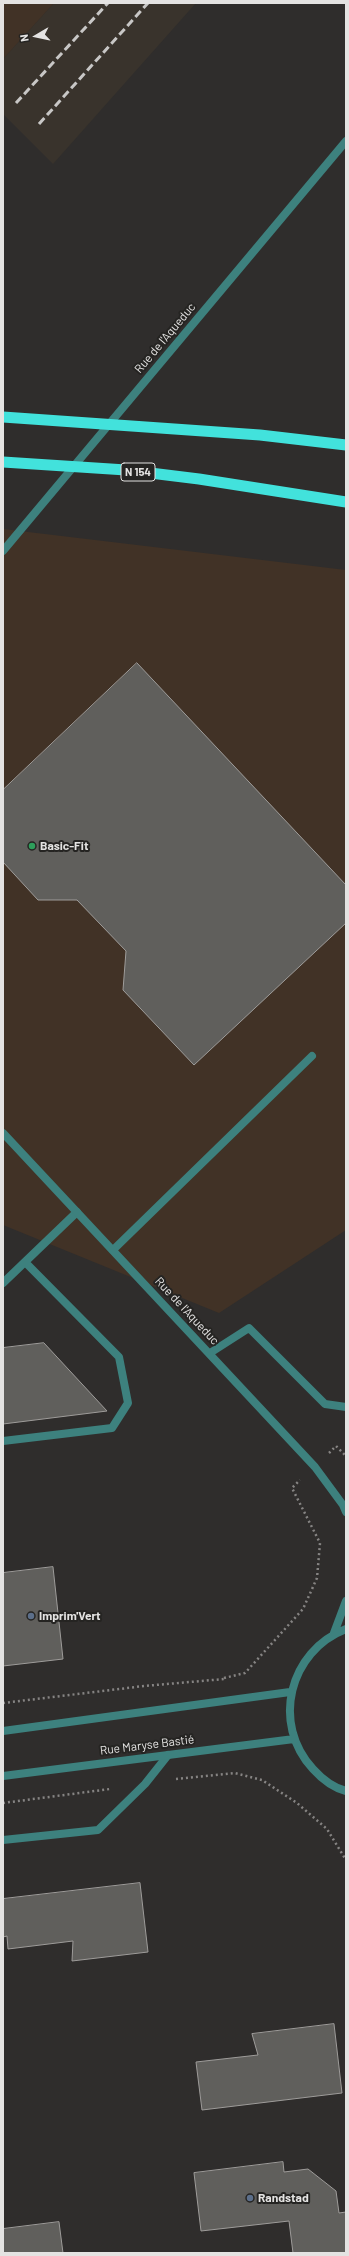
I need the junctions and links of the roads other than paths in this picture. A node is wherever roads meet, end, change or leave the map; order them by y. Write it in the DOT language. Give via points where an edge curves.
graph roads {
  1 [pos="346,141"];
  2 [pos="3,417"];
  3 [pos="346,445"];
  4 [pos="3,462"];
  5 [pos="346,502"];
  6 [pos="3,551"];
  7 [pos="312,1056"];
  8 [pos="3,1133"];
  9 [pos="77,1212"];
  10 [pos="113,1250"];
  11 [pos="25,1262"];
  12 [pos="3,1283"];
  13 [pos="210,1353"];
  14 [pos="346,1407"];
  15 [pos="3,1441"];
  16 [pos="346,1512"];
  17 [pos="346,1601"];
  18 [pos="346,1629"];
  19 [pos="334,1633"];
  20 [pos="290,1692"];
  21 [pos="3,1731"];
  22 [pos="294,1739"];
  23 [pos="168,1755"];
  24 [pos="3,1776"];
  25 [pos="346,1791"];
  26 [pos="3,1840"];
  1 -- 6 [label="street, Rue de l'Aqueduc"];
  2 -- 3 [label="highway" via="260,435"];
  4 -- 5 [label="highway, N 154" via="126,470"];
  7 -- 10 [label="street"];
  8 -- 9 [label="street, Rue de l'Aqueduc"];
  9 -- 10 [label="street, Rue de l'Aqueduc"];
  9 -- 11 [label="street"];
  10 -- 13 [label="street, Rue de l'Aqueduc"];
  11 -- 12 [label="street"];
  11 -- 15 [label="street" via="119,1358 128,1403 112,1428"];
  13 -- 14 [label="street" via="249,1328 325,1404"];
  13 -- 16 [label="street, Rue de l'Aqueduc" via="315,1466 344,1504"];
  17 -- 19 [label="street"];
  18 -- 19 [label="street"];
  19 -- 20 [label="street" via="314,1648 299,1668"];
  20 -- 21 [label="street"];
  20 -- 22 [label="street" via="289,1716"];
  22 -- 23 [label="street, Rue Maryse Bastié"];
  22 -- 25 [label="street" via="304,1760 321,1777"];
  23 -- 24 [label="street, Rue Maryse Bastié"];
  23 -- 26 [label="street" via="145,1784 98,1830"];
}
